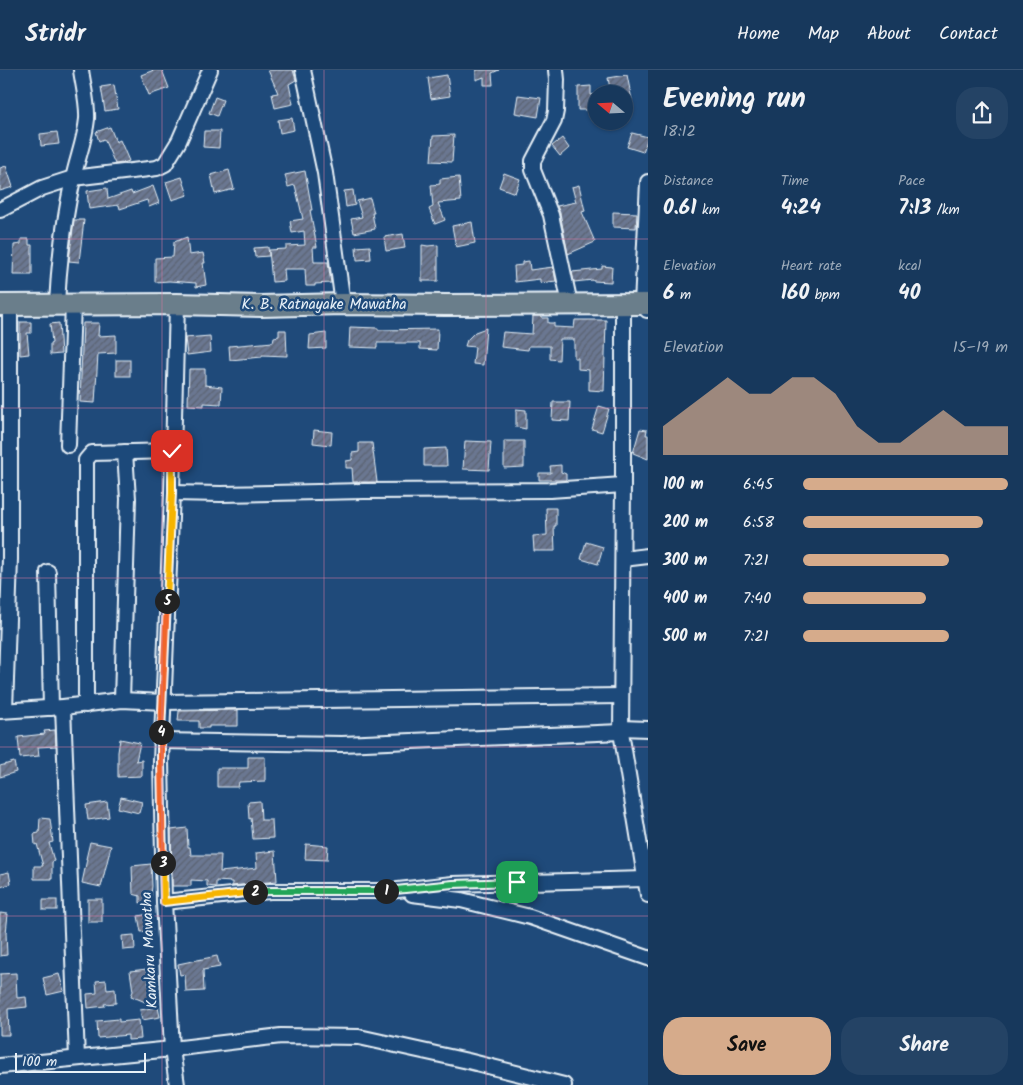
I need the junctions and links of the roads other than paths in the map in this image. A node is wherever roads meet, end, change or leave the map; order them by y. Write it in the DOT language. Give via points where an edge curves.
graph roads {
  1 [pos="81,70"];
  2 [pos="210,70"];
  3 [pos="303,70"];
  4 [pos="556,70"];
  5 [pos="73,178"];
  6 [pos="648,182"];
  7 [pos="0,210"];
  8 [pos="65,304"];
  9 [pos="177,304"];
  10 [pos="343,304"];
  11 [pos="570,304"];
  12 [pos="5,305"];
  13 [pos="640,305"];
  14 [pos="68,445"];
  15 [pos="172,451"];
  16 [pos="125,452"];
  17 [pos="624,485"];
  18 [pos="172,493"];
  19 [pos="648,556"];
  20 [pos="623,559"];
  21 [pos="48,572"];
  22 [pos="621,696"];
  23 [pos="122,700"];
  24 [pos="163,702"];
  25 [pos="86,705"];
  26 [pos="57,708"];
  27 [pos="2,711"];
  28 [pos="648,729"];
  29 [pos="621,730"];
  30 [pos="161,741"];
  31 [pos="646,879"];
  32 [pos="389,891"];
  33 [pos="648,896"];
  34 [pos="164,902"];
  35 [pos="648,958"];
  36 [pos="172,1049"];
  37 [pos="77,1058"];
  38 [pos="0,1066"];
  39 [pos="177,1085"];
  40 [pos="564,1085"];
  1 -- 5 [label="street" via="87,118"];
  2 -- 5 [label="street" via="179,141 165,164 157,168"];
  3 -- 10 [label="street" via="325,174"];
  4 -- 11 [label="street" via="554,121 533,161 533,170 551,215"];
  5 -- 7 [label="street" via="42,188"];
  5 -- 8 [label="street" via="58,272"];
  6 -- 13 [label="street"];
  8 -- 9 [label="highway, K. B. Ratnayake Mawatha"];
  8 -- 12 [label="highway, K. B. Ratnayake Mawatha"];
  8 -- 14 [label="street"];
  9 -- 10 [label="highway, K. B. Ratnayake Mawatha"];
  9 -- 15 [label="street, Kamkaru Mawatha"];
  10 -- 11 [label="highway, K. B. Ratnayake Mawatha"];
  11 -- 13 [label="highway, K. B. Ratnayake Mawatha"];
  12 -- 27 [label="street" via="10,559"];
  13 -- 17 [label="street"];
  15 -- 16 [label="street"];
  15 -- 18 [label="street, Kamkaru Mawatha"];
  16 -- 23 [label="street" via="128,499"];
  16 -- 25 [label="street" via="92,453 86,460"];
  17 -- 18 [label="street" via="550,490"];
  17 -- 20 [label="street"];
  18 -- 24 [label="street, Kamkaru Mawatha"];
  19 -- 20 [label="street"];
  20 -- 22 [label="street"];
  21 -- 26 [label="street"];
  22 -- 24 [label="street"];
  22 -- 29 [label="street"];
  23 -- 24 [label="street"];
  23 -- 25 [label="street"];
  24 -- 30 [label="street, Kamkaru Mawatha"];
  25 -- 26 [label="street"];
  26 -- 27 [label="street"];
  26 -- 37 [label="street"];
  28 -- 29 [label="street"];
  29 -- 30 [label="street" via="342,744"];
  29 -- 31 [label="street"];
  30 -- 34 [label="street, Kamkaru Mawatha"];
  31 -- 32 [label="street" via="453,884"];
  31 -- 33 [label="street"];
  32 -- 34 [label="street" via="270,891"];
  32 -- 35 [label="street" via="461,900 530,917"];
  34 -- 36 [label="street, Kamkaru Mawatha"];
  36 -- 37 [label="street"];
  36 -- 39 [label="street, Kamkaru Mawatha"];
  36 -- 40 [label="street" via="281,1036 359,1037"];
  37 -- 38 [label="street"];
}
